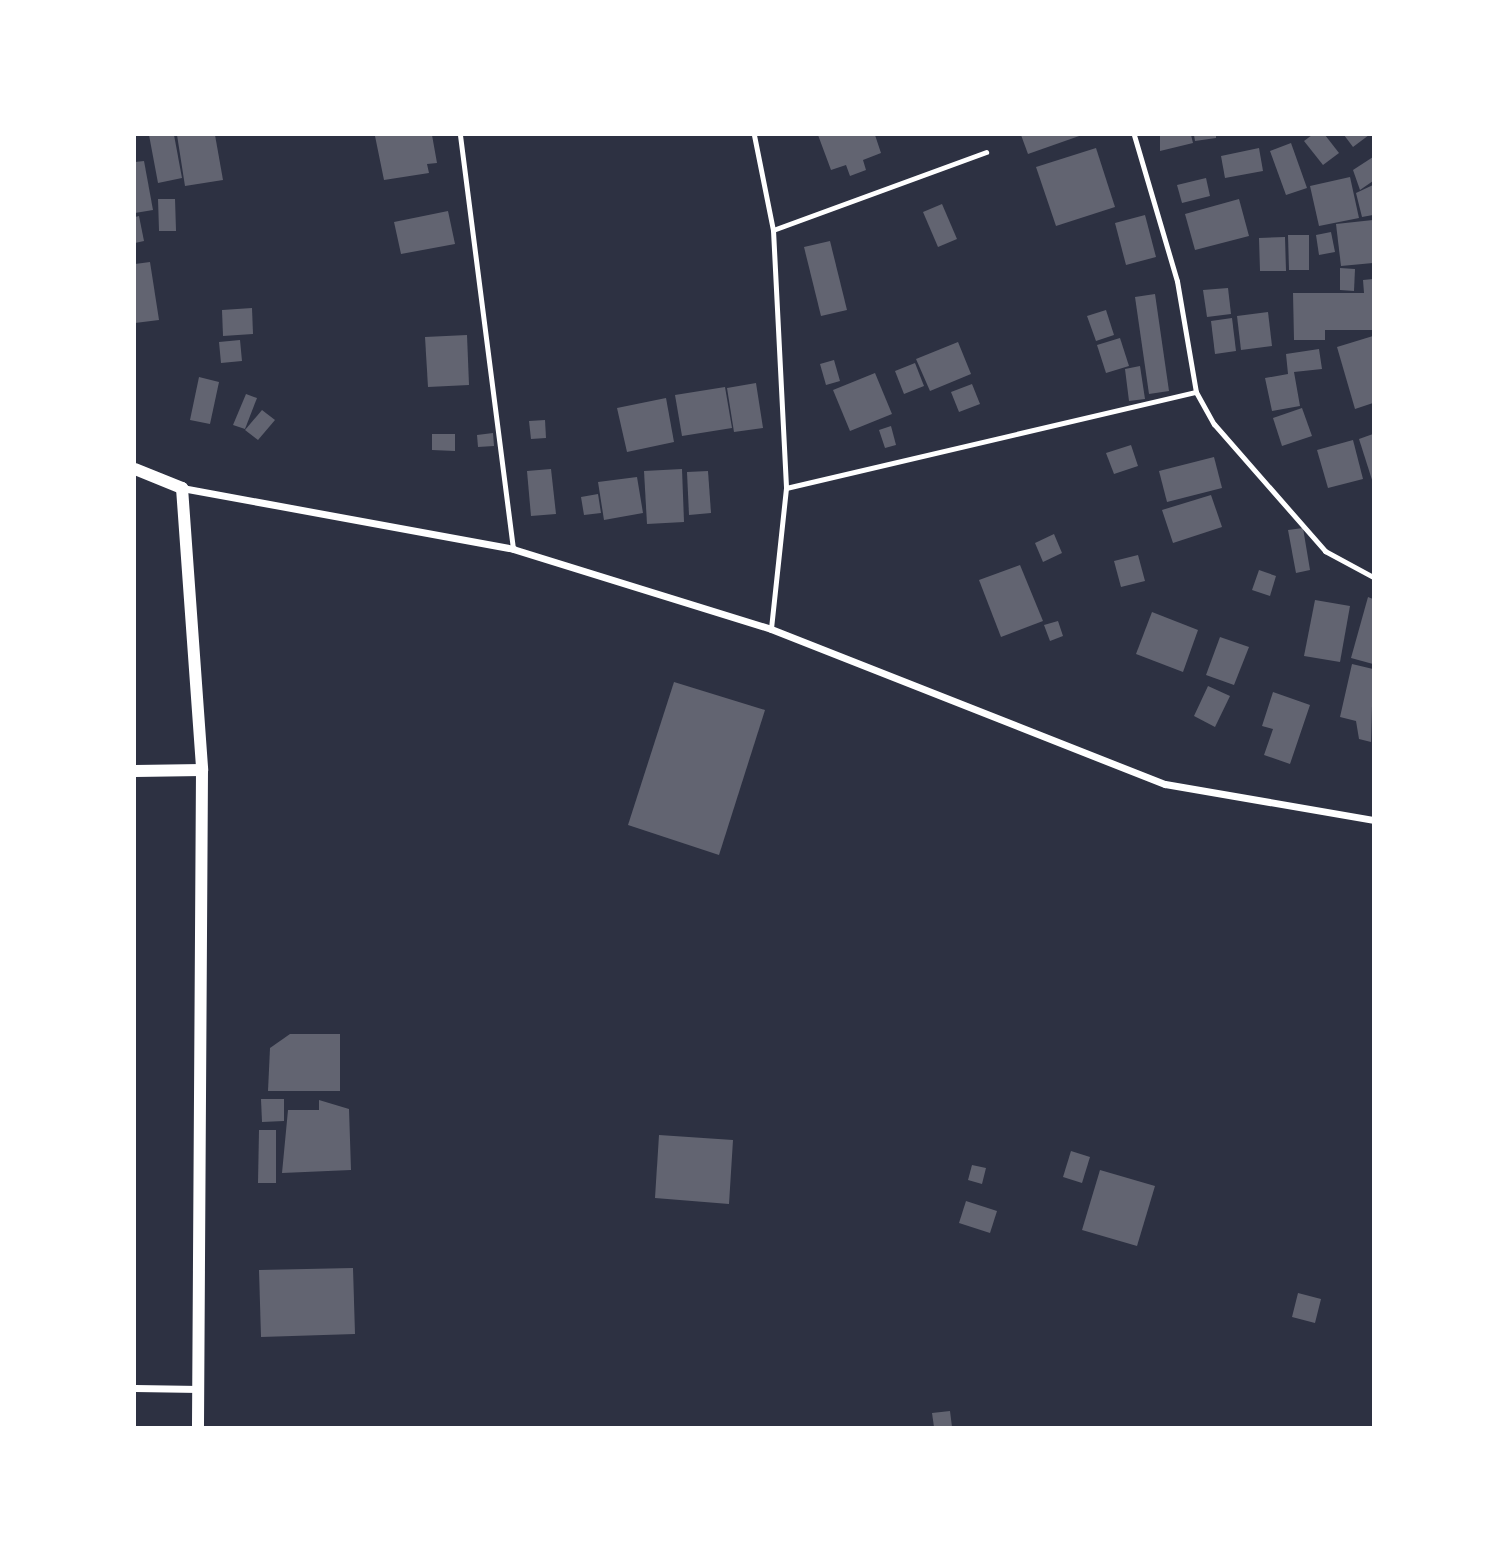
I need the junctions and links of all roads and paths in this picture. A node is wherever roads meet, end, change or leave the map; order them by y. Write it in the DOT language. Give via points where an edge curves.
graph roads {
  1 [pos="460,135"];
  2 [pos="754,135"];
  3 [pos="1134,135"];
  4 [pos="986,152"];
  5 [pos="774,230"];
  6 [pos="1196,392"];
  7 [pos="135,468"];
  8 [pos="182,488"];
  9 [pos="786,488"];
  10 [pos="513,549"];
  11 [pos="1373,577"];
  12 [pos="771,629"];
  13 [pos="202,770"];
  14 [pos="135,771"];
  15 [pos="1373,820"];
  16 [pos="135,1388"];
  17 [pos="200,1389"];
  18 [pos="198,1427"];
  1 -- 10 [label="lane"];
  2 -- 5 [label="lane"];
  3 -- 6 [label="lane" via="1177,281"];
  4 -- 5 [label="lane"];
  5 -- 9 [label="lane"];
  6 -- 9 [label="lane"];
  6 -- 11 [label="lane" via="1214,424 1325,551"];
  7 -- 8 [label="street"];
  8 -- 10 [label="street"];
  8 -- 13 [label="street"];
  9 -- 12 [label="lane"];
  10 -- 12 [label="street"];
  12 -- 15 [label="street" via="1165,784"];
  13 -- 14 [label="street"];
  13 -- 17 [label="street"];
  16 -- 17 [label="street"];
  17 -- 18 [label="street"];
}
